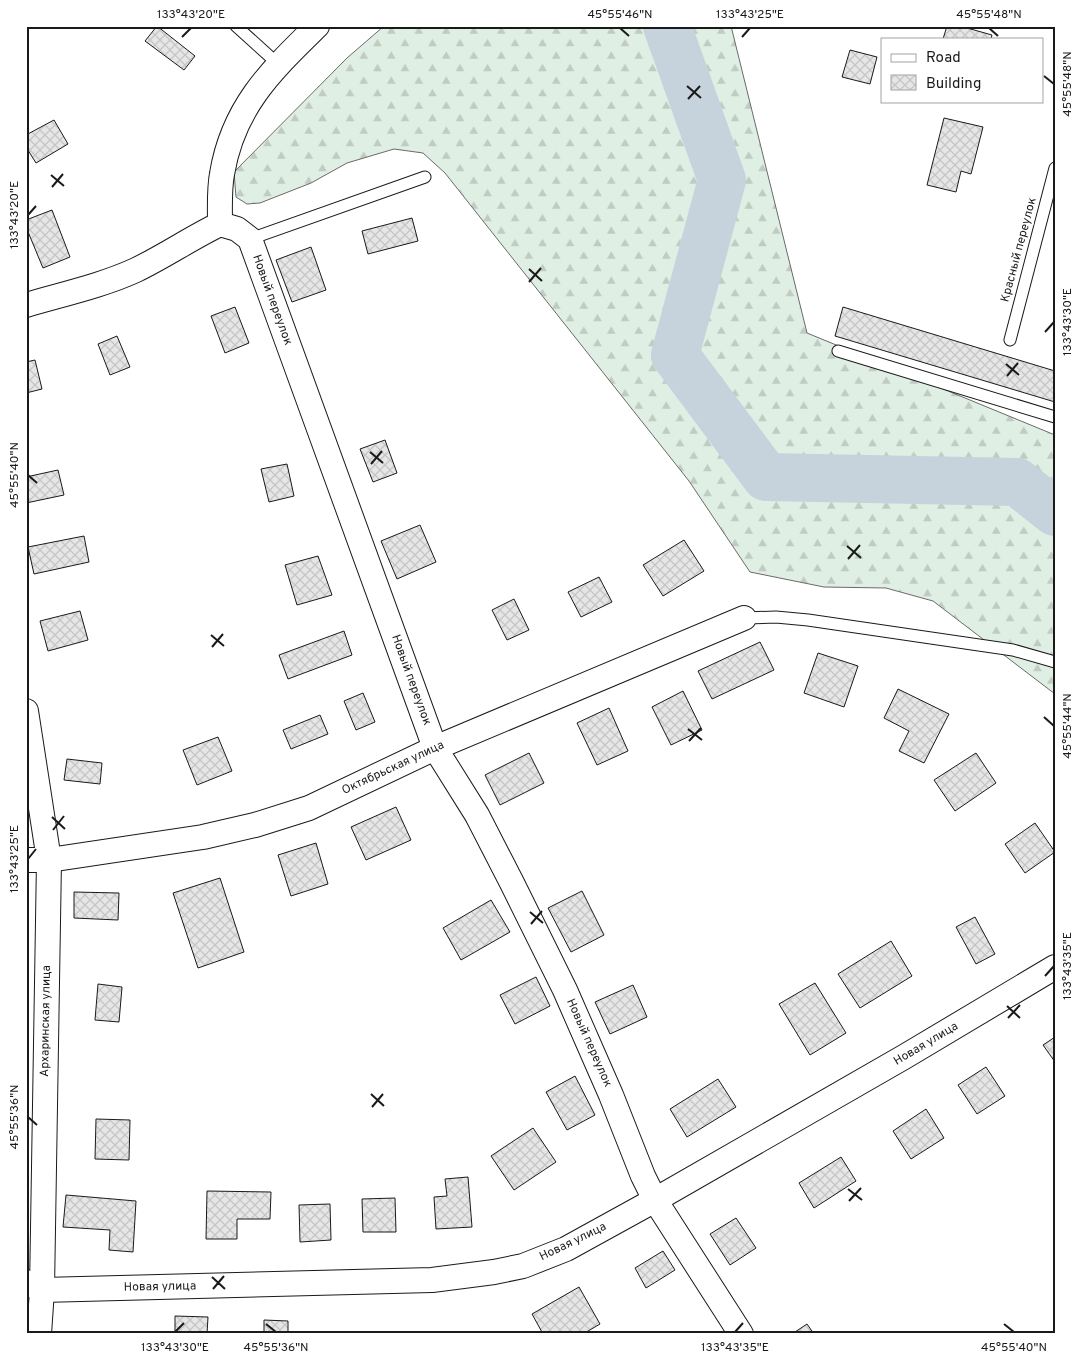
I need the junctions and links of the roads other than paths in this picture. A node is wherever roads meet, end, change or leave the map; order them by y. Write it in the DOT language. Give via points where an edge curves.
graph roads {
  1 [pos="236,26"];
  2 [pos="317,26"];
  3 [pos="278,64"];
  4 [pos="1055,168"];
  5 [pos="425,177"];
  6 [pos="220,224"];
  7 [pos="250,239"];
  8 [pos="26,305"];
  9 [pos="1010,340"];
  10 [pos="838,351"];
  11 [pos="1055,417"];
  12 [pos="744,618"];
  13 [pos="1055,662"];
  14 [pos="26,711"];
  15 [pos="435,748"];
  16 [pos="37,860"];
  17 [pos="1055,967"];
  18 [pos="655,1200"];
  19 [pos="34,1286"];
  20 [pos="40,1334"];
  21 [pos="740,1334"];
  1 -- 3 [label="lane"];
  2 -- 3 [label="street"];
  3 -- 6 [label="street" via="257,89 232,138 222,175"];
  4 -- 9 [label="lane, Красный переулок"];
  5 -- 7 [label="lane"];
  6 -- 7 [label="street, Новый переулок" via="237,229"];
  6 -- 8 [label="street" via="135,270"];
  7 -- 15 [label="street, Новый переулок"];
  10 -- 11 [label="lane"];
  12 -- 13 [label="lane" via="826,622 1012,650"];
  12 -- 15 [label="street, Октябрьская улица"];
  14 -- 16 [label="street, Архаринская улица"];
  15 -- 16 [label="street, Октябрьская улица" via="310,808 255,825 203,837"];
  15 -- 18 [label="street, Новый переулок" via="481,824 565,990"];
  16 -- 19 [label="street, Архаринская улица"];
  17 -- 18 [label="street, Новая улица" via="904,1058"];
  18 -- 19 [label="street, Новая улица" via="566,1249 523,1266 494,1272 432,1280"];
  18 -- 21 [label="street, Новый переулок"];
  19 -- 20 [label="street, Архаринская улица"];
}
